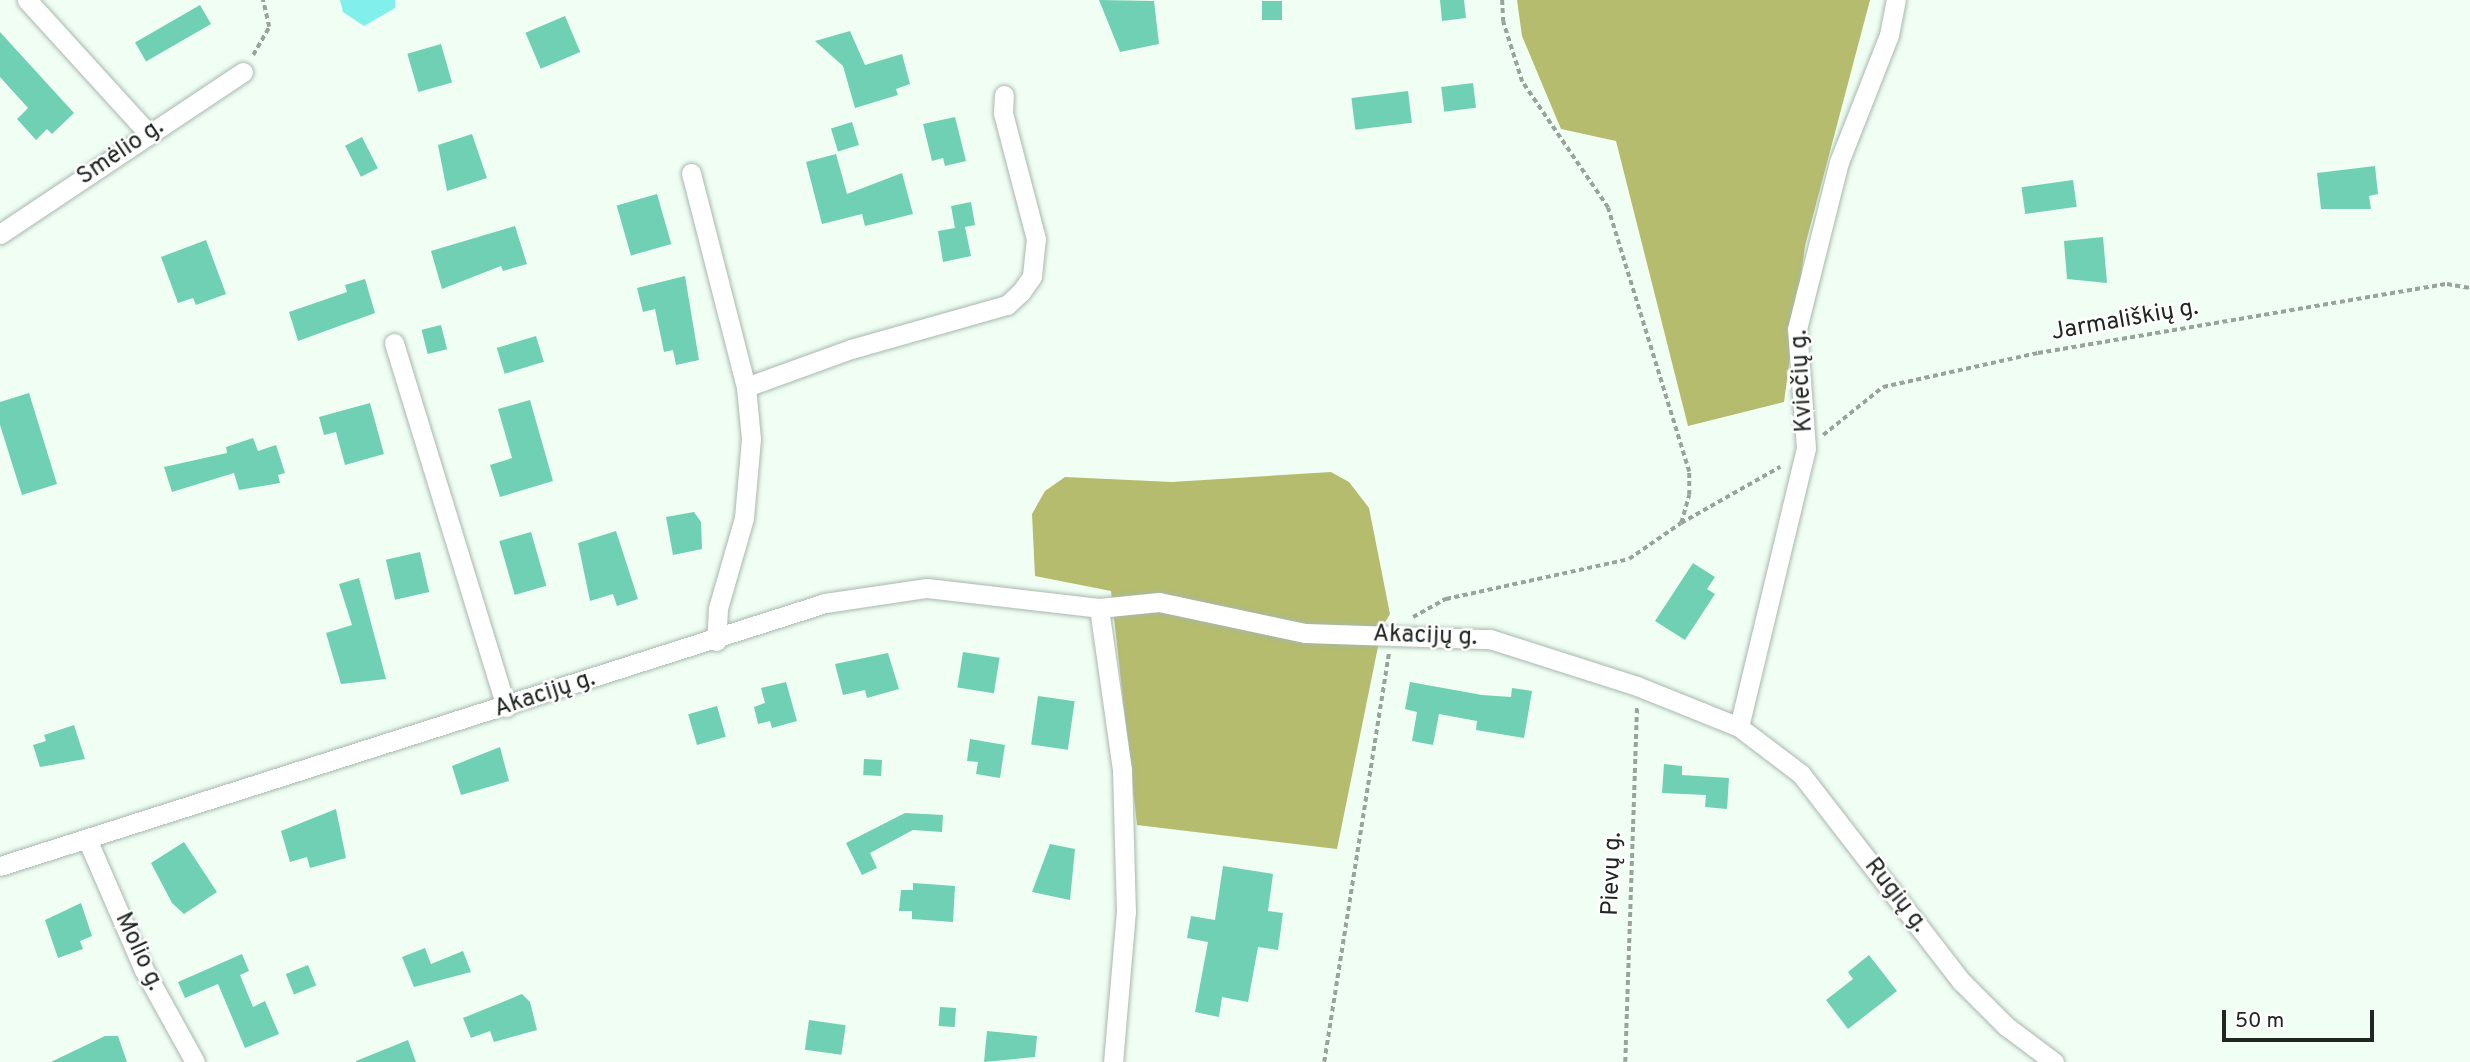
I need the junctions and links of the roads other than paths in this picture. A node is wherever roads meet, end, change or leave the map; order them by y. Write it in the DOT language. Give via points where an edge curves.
graph roads {
  1 [pos="27,0"];
  2 [pos="1896,0"];
  3 [pos="243,72"];
  4 [pos="1004,94"];
  5 [pos="149,134"];
  6 [pos="691,173"];
  7 [pos="0,234"];
  8 [pos="394,343"];
  9 [pos="746,387"];
  10 [pos="1099,608"];
  11 [pos="716,641"];
  12 [pos="506,707"];
  13 [pos="1739,727"];
  14 [pos="87,839"];
  15 [pos="0,866"];
  16 [pos="195,1062"];
  17 [pos="1114,1062"];
  18 [pos="2054,1062"];
  1 -- 5 [label="street"];
  2 -- 13 [label="street, Kviečių g." via="1889,35 1839,162 1797,329 1806,448"];
  3 -- 5 [label="street, Smėlio g."];
  4 -- 9 [label="street" via="1003,113 1035,239 1031,276 1021,292 1007,305 850,349"];
  5 -- 7 [label="street, Smėlio g."];
  6 -- 9 [label="street"];
  8 -- 12 [label="street"];
  9 -- 11 [label="street" via="751,439 744,518 718,608"];
  10 -- 11 [label="street, Akacijų g." via="927,589 874,592 825,603"];
  10 -- 13 [label="street, Akacijų g." via="1159,602 1305,633 1490,639 1637,686"];
  10 -- 17 [label="street" via="1122,770 1126,911"];
  11 -- 12 [label="street, Akacijų g."];
  12 -- 14 [label="street, Akacijų g."];
  13 -- 18 [label="street, Rugių g." via="1801,774 1961,981 2006,1026"];
  14 -- 15 [label="street, Akacijų g."];
  14 -- 16 [label="street, Molio g." via="144,970"];
}
